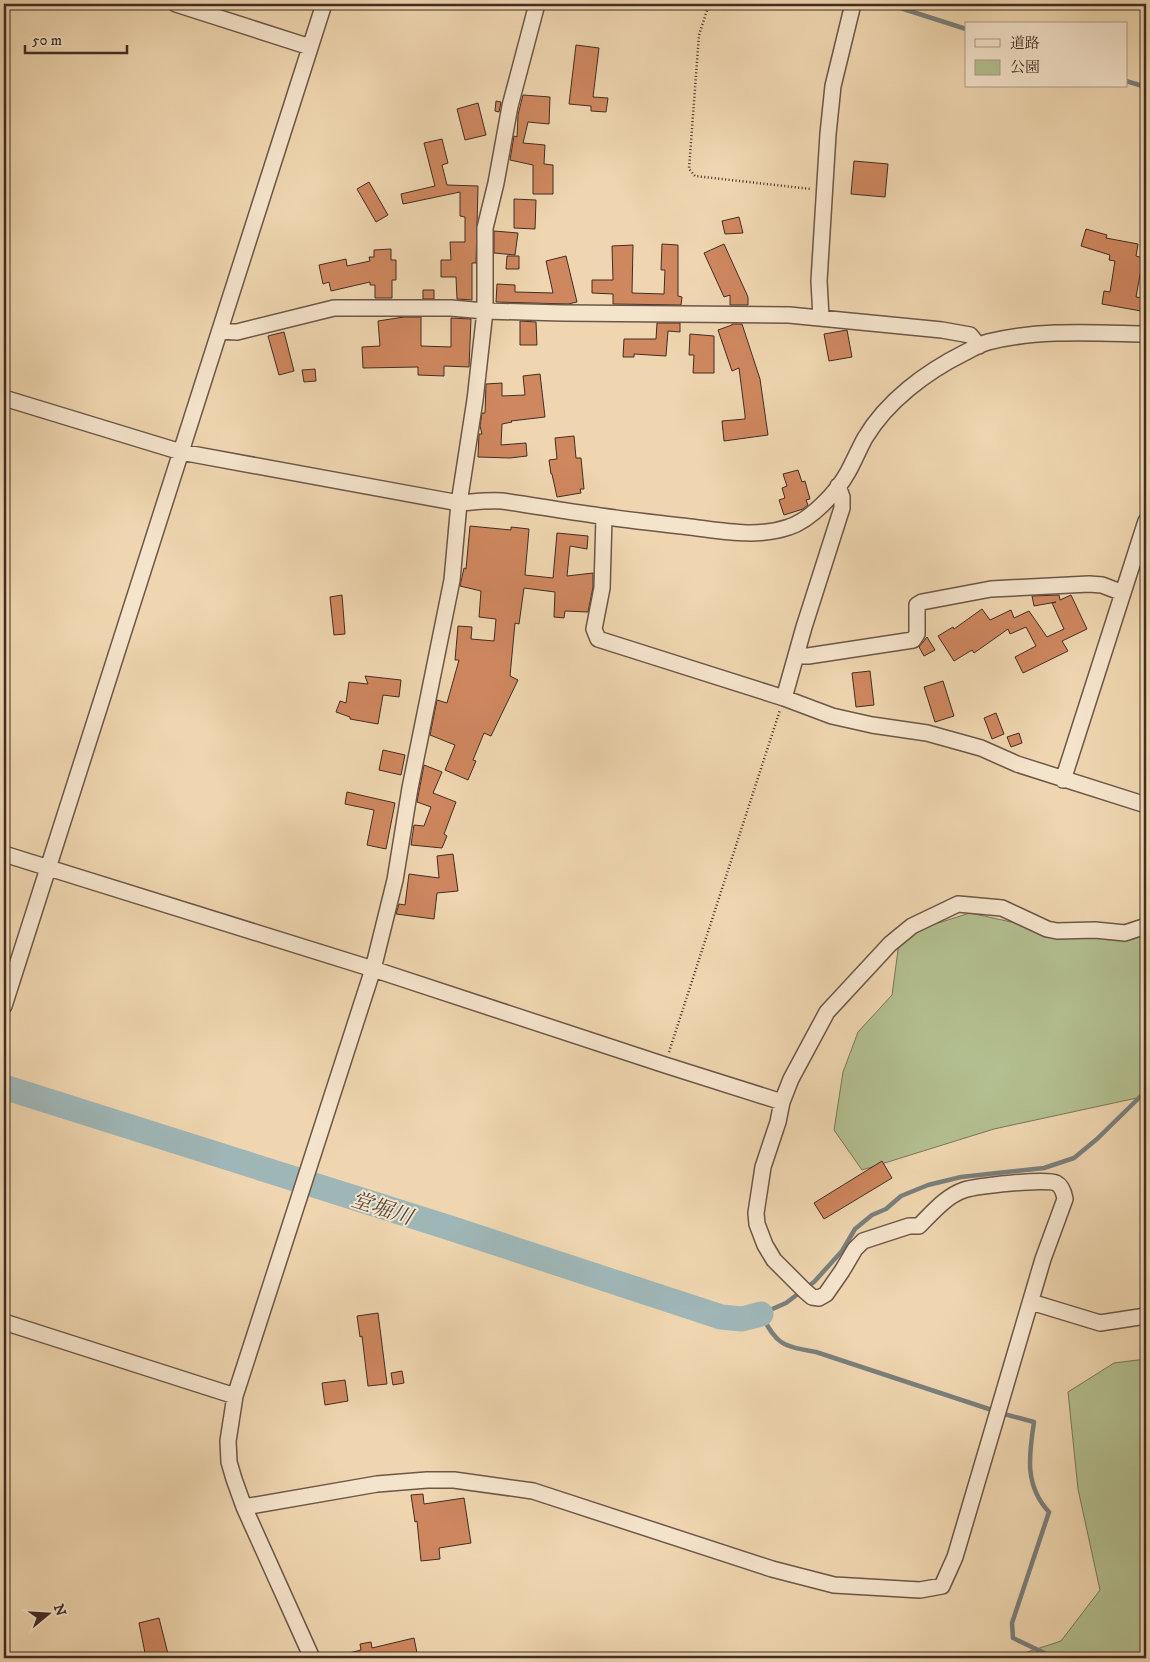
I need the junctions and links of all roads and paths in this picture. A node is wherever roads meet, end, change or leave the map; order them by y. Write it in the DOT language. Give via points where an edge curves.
graph roads {
  1 [pos="176,4"];
  2 [pos="324,4"];
  3 [pos="537,4"];
  4 [pos="709,4"];
  5 [pos="853,4"];
  6 [pos="310,47"];
  7 [pos="825,190"];
  8 [pos="485,311"];
  9 [pos="821,317"];
  10 [pos="220,331"];
  11 [pos="1146,334"];
  12 [pos="979,346"];
  13 [pos="4,398"];
  14 [pos="181,452"];
  15 [pos="838,486"];
  16 [pos="459,503"];
  17 [pos="604,517"];
  18 [pos="1146,521"];
  19 [pos="1123,593"];
  20 [pos="796,656"];
  21 [pos="784,698"];
  22 [pos="1064,780"];
  23 [pos="1146,806"];
  24 [pos="4,854"];
  25 [pos="48,868"];
  26 [pos="1146,926"];
  27 [pos="373,969"];
  28 [pos="4,1006"];
  29 [pos="664,1065"];
  30 [pos="782,1102"];
  31 [pos="1031,1302"];
  32 [pos="1146,1316"];
  33 [pos="4,1322"];
  34 [pos="235,1396"];
  35 [pos="244,1507"];
  36 [pos="312,1658"];
  1 -- 6 [label="street"];
  2 -- 6 [label="street"];
  3 -- 8 [label="street" via="510,106 485,228"];
  4 -- 7 [label="path" via="698,35 689,169 695,176"];
  5 -- 7 [label="street" via="833,86"];
  6 -- 10 [label="street"];
  7 -- 9 [label="street" via="819,281"];
  8 -- 9 [label="street"];
  8 -- 10 [label="street" via="334,308 237,332"];
  8 -- 16 [label="street"];
  9 -- 12 [label="street" via="970,335"];
  10 -- 14 [label="street"];
  11 -- 12 [label="street" via="1054,334 1018,337"];
  12 -- 15 [label="street" via="948,361 893,403 866,437"];
  13 -- 14 [label="street"];
  14 -- 16 [label="street"];
  14 -- 25 [label="street"];
  15 -- 17 [label="street" via="800,522 778,530 740,533"];
  15 -- 20 [label="street" via="842,508"];
  16 -- 17 [label="street" via="500,501"];
  16 -- 27 [label="street" via="452,580 395,880"];
  17 -- 21 [label="street" via="602,588 594,629 598,639"];
  18 -- 19 [label="street"];
  19 -- 20 [label="street" via="1089,584 968,592 917,604 913,640"];
  19 -- 22 [label="street"];
  20 -- 21 [label="street"];
  21 -- 22 [label="street" via="832,716 927,733 981,748"];
  21 -- 29 [label="path"];
  22 -- 23 [label="street"];
  24 -- 25 [label="street"];
  25 -- 27 [label="street"];
  25 -- 28 [label="street"];
  26 -- 30 [label="street" via="1125,933 1057,931 1002,908 958,904 912,926 837,1000 820,1024"];
  27 -- 29 [label="street"];
  27 -- 34 [label="street"];
  29 -- 30 [label="street"];
  30 -- 31 [label="street" via="764,1168 757,1224 774,1260 812,1297 826,1294 862,1241 919,1226 942,1204 964,1190 1051,1181 1062,1189 1065,1199"];
  31 -- 32 [label="street" via="1100,1323"];
  31 -- 35 [label="street" via="955,1557 942,1586 920,1590 834,1585 772,1569 533,1491 454,1480 377,1484"];
  33 -- 34 [label="street"];
  34 -- 35 [label="street" via="229,1455"];
  35 -- 36 [label="street"];
}
